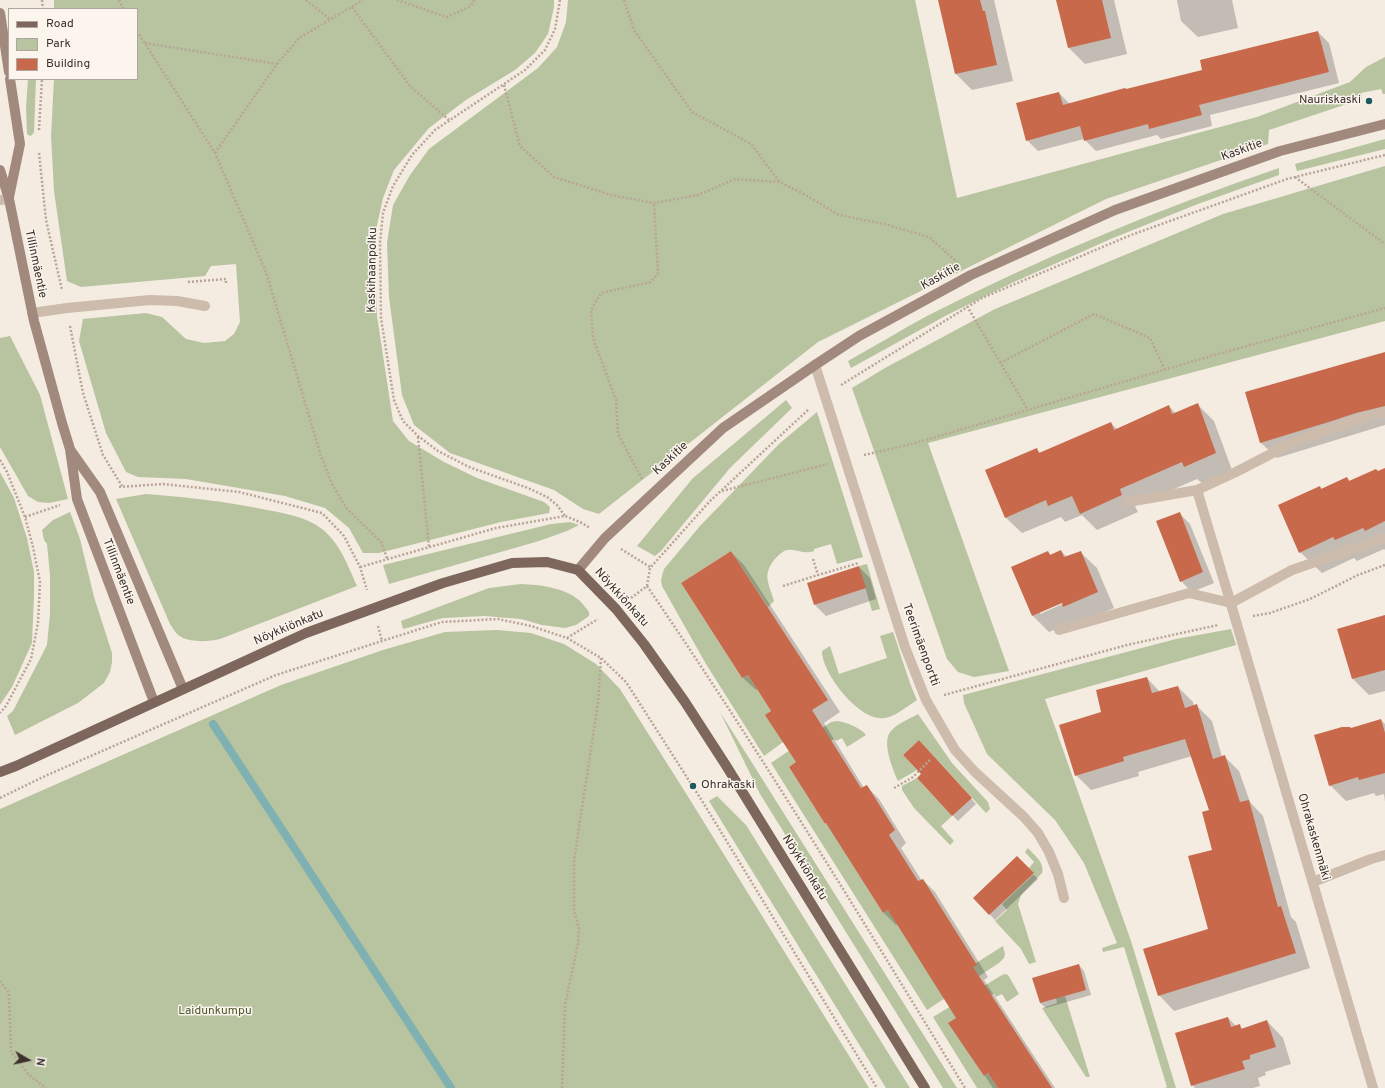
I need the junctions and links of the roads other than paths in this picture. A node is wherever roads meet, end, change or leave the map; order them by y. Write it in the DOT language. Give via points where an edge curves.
graph roads {
  1 [pos="0,13"];
  2 [pos="8,65"];
  3 [pos="10,80"];
  4 [pos="1385,124"];
  5 [pos="0,170"];
  6 [pos="4,200"];
  7 [pos="204,306"];
  8 [pos="32,312"];
  9 [pos="815,364"];
  10 [pos="1385,412"];
  11 [pos="70,449"];
  12 [pos="1197,490"];
  13 [pos="1128,502"];
  14 [pos="1385,538"];
  15 [pos="578,570"];
  16 [pos="1230,598"];
  17 [pos="1059,630"];
  18 [pos="183,689"];
  19 [pos="154,702"];
  20 [pos="0,772"];
  21 [pos="1385,855"];
  22 [pos="1313,882"];
  23 [pos="1064,898"];
  24 [pos="925,1088"];
  25 [pos="1373,1088"];
  1 -- 2 [label="street"];
  3 -- 6 [label="street, Tillinmäentie" via="20,144"];
  4 -- 9 [label="street, Kaskitie" via="1280,151 1115,210 971,275 859,336"];
  5 -- 6 [label="street, Tillinmäentie"];
  6 -- 8 [label="street, Tillinmäentie"];
  7 -- 8 [label="street" via="150,300"];
  8 -- 11 [label="street, Tillinmäentie"];
  9 -- 15 [label="street, Kaskitie" via="723,428 605,538"];
  9 -- 23 [label="street, Teerimäenportti" via="905,647 926,700 955,750 1038,833 1058,874"];
  10 -- 12 [label="street" via="1296,441"];
  11 -- 18 [label="street, Tillinmäentie" via="100,492"];
  11 -- 19 [label="street, Tillinmäentie" via="77,499"];
  12 -- 13 [label="street"];
  12 -- 16 [label="street, Ohrakaskenmäki"];
  14 -- 16 [label="street" via="1292,570"];
  15 -- 18 [label="main road, Nöykkiönkatu" via="547,562 512,563 443,583 306,633"];
  15 -- 24 [label="main road, Nöykkiönkatu" via="616,609 685,702"];
  16 -- 17 [label="street" via="1189,594"];
  16 -- 22 [label="street, Ohrakaskenmäki"];
  18 -- 19 [label="main road, Nöykkiönkatu"];
  19 -- 20 [label="main road, Nöykkiönkatu"];
  21 -- 22 [label="street"];
  22 -- 25 [label="street, Ohrakaskenmäki"];
}
